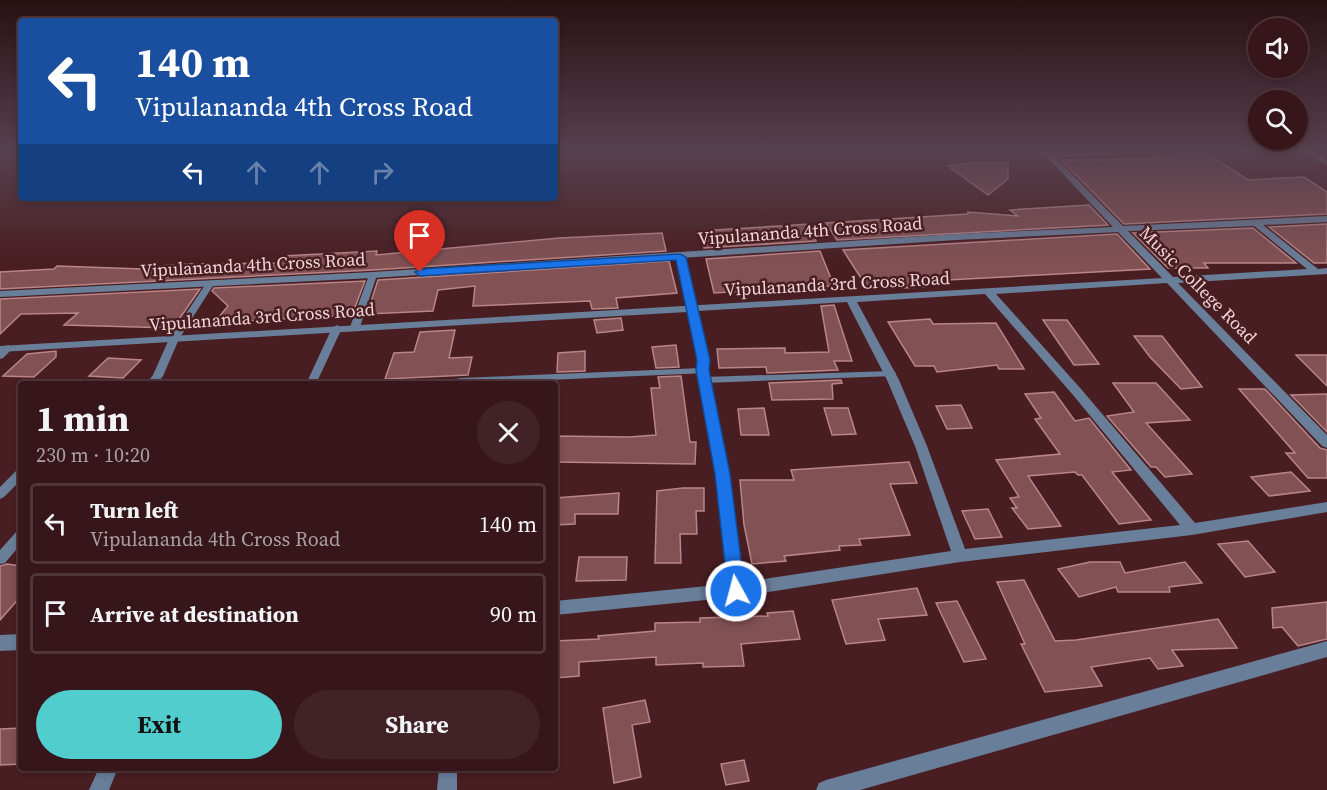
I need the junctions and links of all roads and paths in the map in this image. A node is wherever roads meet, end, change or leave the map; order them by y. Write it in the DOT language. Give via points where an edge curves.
graph roads {
  1 [pos="1080,188"];
  2 [pos="1327,219"];
  3 [pos="1257,224"];
  4 [pos="1119,230"];
  5 [pos="680,257"];
  6 [pos="1323,272"];
  7 [pos="373,275"];
  8 [pos="1173,280"];
  9 [pos="210,284"];
  10 [pos="988,291"];
  11 [pos="0,294"];
  12 [pos="850,299"];
  13 [pos="692,309"];
  14 [pos="355,327"];
  15 [pos="337,328"];
  16 [pos="174,339"];
  17 [pos="3,351"];
  18 [pos="891,374"];
  19 [pos="703,375"];
  20 [pos="154,381"];
  21 [pos="312,381"];
  22 [pos="460,381"];
  23 [pos="1327,443"];
  24 [pos="18,476"];
  25 [pos="0,494"];
  26 [pos="1327,507"];
  27 [pos="1192,529"];
  28 [pos="18,538"];
  29 [pos="960,556"];
  30 [pos="0,559"];
  31 [pos="736,591"];
  32 [pos="558,608"];
  33 [pos="18,642"];
  34 [pos="0,643"];
  35 [pos="1327,649"];
  36 [pos="108,771"];
  37 [pos="448,771"];
  38 [pos="99,790"];
  39 [pos="447,790"];
  40 [pos="826,790"];
  1 -- 4 [label="street, Music College Road"];
  2 -- 3 [label="street, Vipulananda 4th Cross Road"];
  3 -- 4 [label="street, Vipulananda 4th Cross Road"];
  3 -- 6 [label="street"];
  4 -- 5 [label="street, Vipulananda 4th Cross Road" via="956,237"];
  4 -- 8 [label="street, Music College Road"];
  5 -- 7 [label="street, Vipulananda 4th Cross Road"];
  5 -- 13 [label="lane"];
  6 -- 8 [label="street, Vipulananda 3rd Cross Road"];
  7 -- 9 [label="street, Vipulananda 4th Cross Road"];
  7 -- 14 [label="lane"];
  8 -- 10 [label="street, Vipulananda 3rd Cross Road"];
  8 -- 23 [label="street, Music College Road"];
  9 -- 11 [label="street, Vipulananda 4th Cross Road"];
  9 -- 16 [label="lane"];
  10 -- 12 [label="street, Vipulananda 3rd Cross Road"];
  10 -- 27 [label="street"];
  12 -- 13 [label="street, Vipulananda 3rd Cross Road"];
  12 -- 18 [label="street"];
  13 -- 14 [label="street, Vipulananda 3rd Cross Road"];
  13 -- 19 [label="street" via="704,360"];
  14 -- 15 [label="street, Vipulananda 3rd Cross Road"];
  15 -- 16 [label="street, Vipulananda 3rd Cross Road"];
  15 -- 21 [label="lane"];
  16 -- 17 [label="street, Vipulananda 3rd Cross Road"];
  16 -- 20 [label="lane"];
  18 -- 19 [label="lane"];
  18 -- 29 [label="street"];
  19 -- 22 [label="lane"];
  19 -- 31 [label="street" via="723,474"];
  24 -- 25 [label="lane"];
  26 -- 27 [label="street"];
  27 -- 29 [label="street"];
  28 -- 30 [label="lane"];
  29 -- 31 [label="street"];
  31 -- 32 [label="street"];
  33 -- 34 [label="street"];
  35 -- 40 [label="street"];
  36 -- 38 [label="street"];
  37 -- 39 [label="street"];
}
